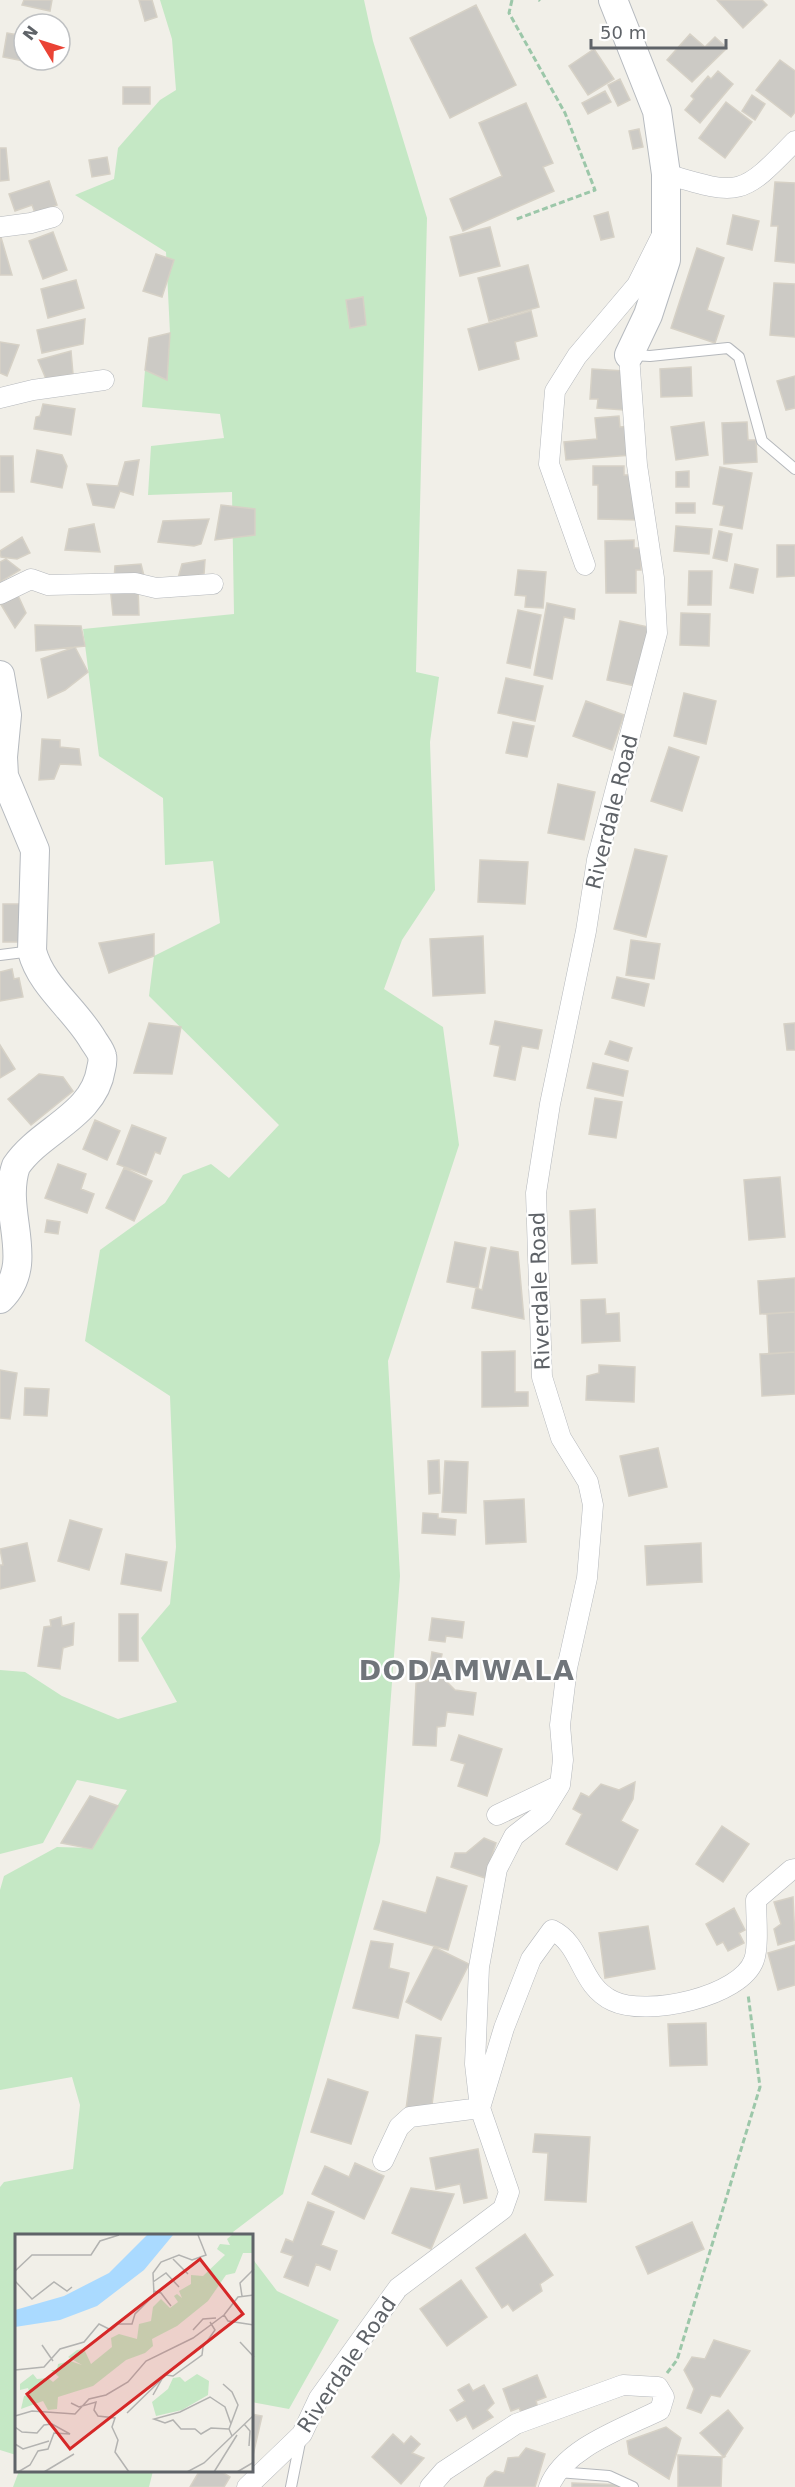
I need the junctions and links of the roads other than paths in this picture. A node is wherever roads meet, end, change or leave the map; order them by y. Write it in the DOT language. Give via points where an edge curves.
graph roads {
  1 [pos="613,0"];
  2 [pos="795,141"];
  3 [pos="666,174"];
  4 [pos="53,217"];
  5 [pos="0,227"];
  6 [pos="665,229"];
  7 [pos="629,355"];
  8 [pos="104,380"];
  9 [pos="0,398"];
  10 [pos="795,470"];
  11 [pos="585,565"];
  12 [pos="213,584"];
  13 [pos="0,594"];
  14 [pos="0,675"];
  15 [pos="32,951"];
  16 [pos="0,955"];
  17 [pos="0,1299"];
  18 [pos="560,1785"];
  19 [pos="497,1815"];
  20 [pos="795,1869"];
  21 [pos="480,2108"];
  22 [pos="383,2161"];
  23 [pos="302,2434"];
  24 [pos="552,2479"];
  25 [pos="247,2487"];
  26 [pos="291,2487"];
  27 [pos="430,2487"];
  28 [pos="633,2487"];
  1 -- 3 [label="street" via="657,111"];
  2 -- 3 [label="street" via="745,186 728,190"];
  3 -- 6 [label="street"];
  4 -- 5 [label="street"];
  6 -- 7 [label="street" via="666,260 648,315"];
  6 -- 11 [label="street" via="637,285 578,356 555,391 549,464"];
  7 -- 10 [label="lane" via="728,348 739,357 762,441"];
  7 -- 18 [label="street, Riverdale Road" via="637,465 654,578 657,633 597,860 536,1193 542,1377 561,1438 588,1482 593,1505 587,1578 567,1668 560,1725"];
  8 -- 9 [label="street"];
  12 -- 13 [label="street" via="156,588 135,583 48,585 31,579"];
  14 -- 15 [label="street" via="7,715 4,776 35,850"];
  15 -- 16 [label="lane"];
  15 -- 17 [label="street" via="42,977 81,1020 103,1057 100,1078 91,1098 17,1164 7,1182 4,1198 16,1272 11,1287"];
  18 -- 19 [label="street"];
  18 -- 21 [label="street, Riverdale Road" via="542,1814 514,1836 496,1869 479,1967 475,2064"];
  20 -- 21 [label="street" via="756,1900 755,1959 745,1974 689,2003 648,2008 613,2001 590,1984 567,1937 552,1930 531,1959 504,2028"];
  21 -- 22 [label="street" via="410,2117 399,2127"];
  21 -- 23 [label="street, Riverdale Road" via="509,2192 503,2209 398,2288 319,2398"];
  23 -- 25 [label="street, Riverdale Road"];
  23 -- 26 [label="lane"];
  24 -- 27 [label="street" via="573,2455 660,2410 664,2397 658,2387 623,2385 516,2424 444,2471"];
  24 -- 28 [label="lane" via="609,2476"];
}
